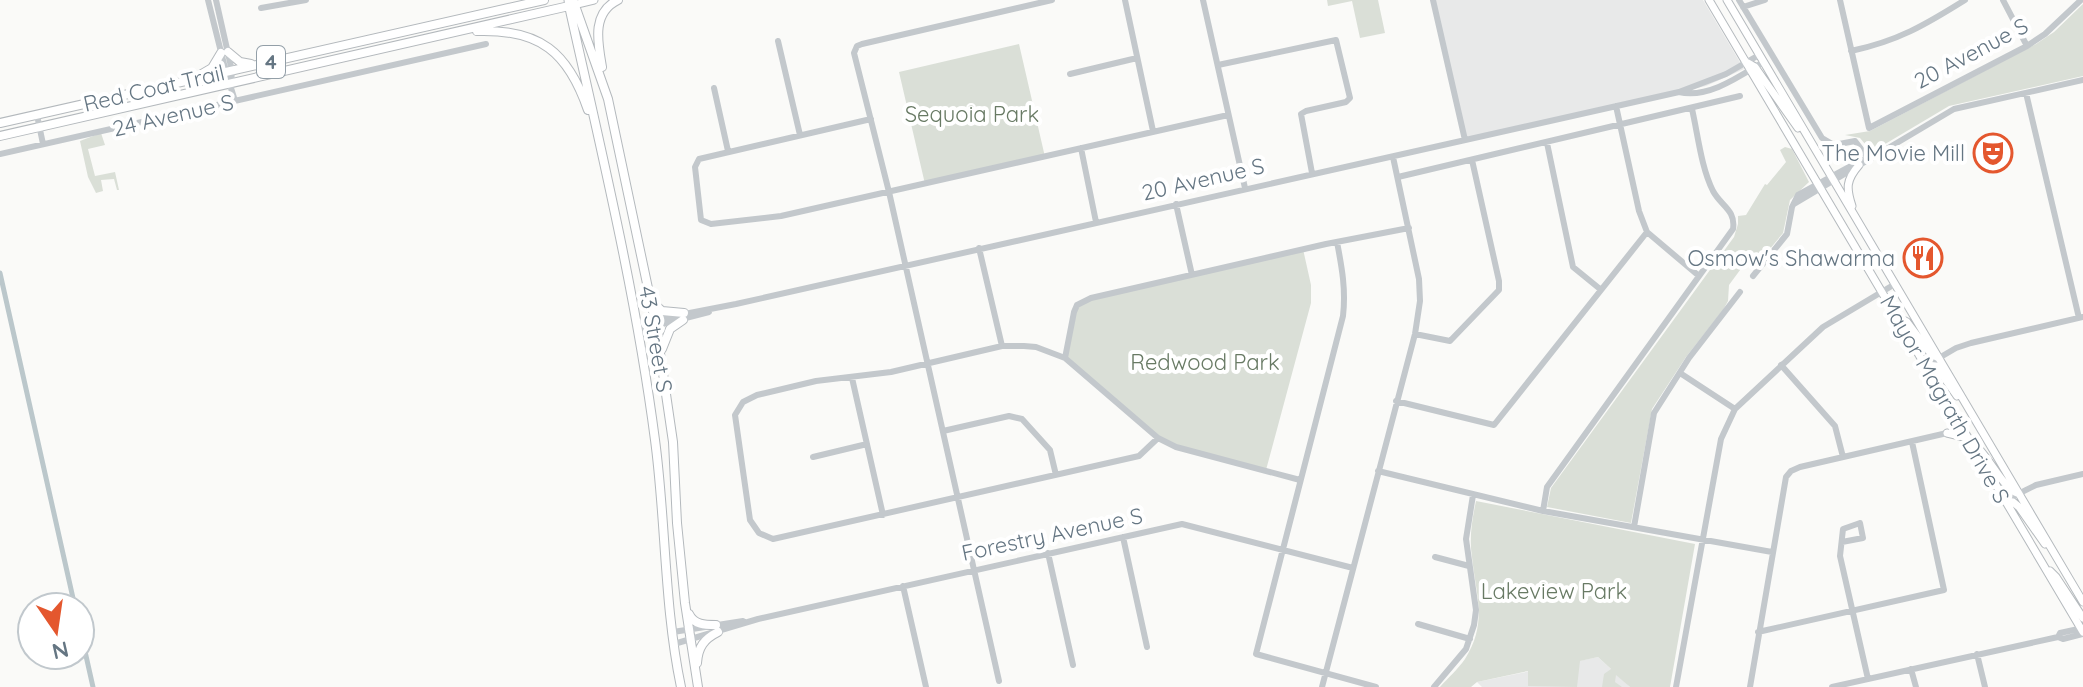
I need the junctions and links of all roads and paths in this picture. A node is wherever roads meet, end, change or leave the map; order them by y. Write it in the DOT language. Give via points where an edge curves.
graph roads {
  1 [pos="208,0"];
  2 [pos="216,0"];
  3 [pos="306,0"];
  4 [pos="543,0"];
  5 [pos="594,0"];
  6 [pos="618,0"];
  7 [pos="1052,0"];
  8 [pos="1125,0"];
  9 [pos="1203,0"];
  10 [pos="1433,0"];
  11 [pos="1709,0"];
  12 [pos="1727,0"];
  13 [pos="1765,0"];
  14 [pos="1840,0"];
  15 [pos="1965,0"];
  16 [pos="2003,0"];
  17 [pos="2081,0"];
  18 [pos="286,2"];
  19 [pos="571,3"];
  20 [pos="1741,4"];
  21 [pos="261,8"];
  22 [pos="448,34"];
  23 [pos="778,41"];
  24 [pos="486,44"];
  25 [pos="2027,46"];
  26 [pos="1851,51"];
  27 [pos="224,52"];
  28 [pos="1137,58"];
  29 [pos="1755,63"];
  30 [pos="260,64"];
  31 [pos="1218,65"];
  32 [pos="229,71"];
  33 [pos="1070,74"];
  34 [pos="2083,80"];
  35 [pos="188,81"];
  36 [pos="231,83"];
  37 [pos="714,88"];
  38 [pos="2026,93"];
  39 [pos="1740,96"];
  40 [pos="608,99"];
  41 [pos="235,101"];
  42 [pos="1616,106"];
  43 [pos="1692,109"];
  44 [pos="37,115"];
  45 [pos="1228,115"];
  46 [pos="871,119"];
  47 [pos="0,123"];
  48 [pos="1620,125"];
  49 [pos="40,127"];
  50 [pos="1153,131"];
  51 [pos="800,135"];
  52 [pos="0,136"];
  53 [pos="1465,140"];
  54 [pos="1547,143"];
  55 [pos="43,144"];
  56 [pos="1081,148"];
  57 [pos="601,151"];
  58 [pos="728,151"];
  59 [pos="0,154"];
  60 [pos="619,154"];
  61 [pos="1393,157"];
  62 [pos="1868,158"];
  63 [pos="1472,160"];
  64 [pos="1859,165"];
  65 [pos="1312,173"];
  66 [pos="1398,177"];
  67 [pos="1832,178"];
  68 [pos="1819,186"];
  69 [pos="1245,188"];
  70 [pos="889,192"];
  71 [pos="1176,204"];
  72 [pos="1855,216"];
  73 [pos="1096,222"];
  74 [pos="1409,228"];
  75 [pos="1647,232"];
  76 [pos="1337,242"];
  77 [pos="979,248"];
  78 [pos="904,266"];
  79 [pos="1192,275"];
  80 [pos="1699,276"];
  81 [pos="1753,276"];
  82 [pos="1895,284"];
  83 [pos="1600,289"];
  84 [pos="1740,292"];
  85 [pos="1882,292"];
  86 [pos="651,301"];
  87 [pos="684,317"];
  88 [pos="1897,317"];
  89 [pos="2081,318"];
  90 [pos="655,323"];
  91 [pos="639,326"];
  92 [pos="1415,334"];
  93 [pos="1002,346"];
  94 [pos="661,358"];
  95 [pos="1065,358"];
  96 [pos="1939,358"];
  97 [pos="927,363"];
  98 [pos="1781,365"];
  99 [pos="1926,365"];
  100 [pos="1680,373"];
  101 [pos="852,378"];
  102 [pos="1396,401"];
  103 [pos="1967,405"];
  104 [pos="1735,409"];
  105 [pos="1957,418"];
  106 [pos="943,431"];
  107 [pos="1947,433"];
  108 [pos="1158,438"];
  109 [pos="1969,439"];
  110 [pos="1912,442"];
  111 [pos="867,444"];
  112 [pos="813,457"];
  113 [pos="1843,457"];
  114 [pos="1378,471"];
  115 [pos="2083,474"];
  116 [pos="1056,475"];
  117 [pos="1300,480"];
  118 [pos="2019,493"];
  119 [pos="1473,495"];
  120 [pos="957,499"];
  121 [pos="2004,501"];
  122 [pos="1543,511"];
  123 [pos="883,515"];
  124 [pos="1634,527"];
  125 [pos="1123,537"];
  126 [pos="1702,540"];
  127 [pos="1842,542"];
  128 [pos="1282,550"];
  129 [pos="1772,552"];
  130 [pos="1048,553"];
  131 [pos="1435,557"];
  132 [pos="2057,559"];
  133 [pos="1469,566"];
  134 [pos="2045,567"];
  135 [pos="1353,568"];
  136 [pos="974,570"];
  137 [pos="903,586"];
  138 [pos="2083,602"];
  139 [pos="685,603"];
  140 [pos="1852,611"];
  141 [pos="2083,618"];
  142 [pos="1418,624"];
  143 [pos="717,629"];
  144 [pos="2083,630"];
  145 [pos="673,632"];
  146 [pos="1758,632"];
  147 [pos="690,634"];
  148 [pos="1470,639"];
  149 [pos="674,644"];
  150 [pos="1147,647"];
  151 [pos="1977,654"];
  152 [pos="1073,665"];
  153 [pos="1911,669"];
  154 [pos="1326,674"];
  155 [pos="695,675"];
  156 [pos="1868,679"];
  157 [pos="999,681"];
  158 [pos="1845,686"];
  159 [pos="681,687"];
  160 [pos="698,687"];
  161 [pos="926,687"];
  162 [pos="1322,687"];
  163 [pos="1376,687"];
  164 [pos="1434,687"];
  165 [pos="1676,687"];
  166 [pos="1750,687"];
  167 [pos="1832,687"];
  168 [pos="1916,687"];
  169 [pos="1985,687"];
  1 -- 27 [label="street"];
  2 -- 27 [label="street"];
  3 -- 18 [label="street"];
  4 -- 30 [label="highway, Red Coat Trail / 4"];
  5 -- 19 [label="main road"];
  6 -- 40 [label="highway" via="601,15 598,29"];
  7 -- 46 [label="street" via="857,46 854,53"];
  8 -- 28 [label="street"];
  9 -- 31 [label="street"];
  10 -- 53 [label="street"];
  11 -- 29 [label="main road, Mayor Magrath Drive S"];
  12 -- 29 [label="main road, Mayor Magrath Drive S"];
  13 -- 20 [label="street"];
  14 -- 26 [label="street"];
  15 -- 26 [label="street" via="1888,43"];
  16 -- 25 [label="street"];
  17 -- 25 [label="street, 20 Avenue S"];
  18 -- 21 [label="street"];
  19 -- 22 [label="highway, 4"];
  19 -- 40 [label="highway, 43 Street S"];
  19 -- 57 [label="highway, 43 Street S"];
  20 -- 62 [label="street" via="1822,138 1834,145 1855,141"];
  22 -- 36 [label="highway, Red Coat Trail / 4"];
  22 -- 57 [label="highway" via="509,32 554,50 577,81"];
  23 -- 51 [label="street"];
  24 -- 41 [label="street, 24 Avenue S"];
  25 -- 26 [label="street, 20 Avenue S" via="1869,128"];
  27 -- 30 [label="highway" via="240,62"];
  27 -- 32 [label="street"];
  27 -- 35 [label="highway" via="212,68"];
  28 -- 33 [label="street"];
  28 -- 50 [label="street"];
  29 -- 42 [label="street, 20 Avenue S" via="1679,92"];
  29 -- 67 [label="main road, Mayor Magrath Drive S"];
  29 -- 68 [label="main road, Mayor Magrath Drive S"];
  30 -- 32 [label="highway, Red Coat Trail / 4"];
  31 -- 45 [label="street"];
  31 -- 65 [label="street" via="1336,40 1350,98 1301,114"];
  32 -- 35 [label="highway, Red Coat Trail / 4"];
  32 -- 36 [label="street"];
  34 -- 38 [label="street"];
  35 -- 44 [label="highway, Red Coat Trail / 4"];
  36 -- 41 [label="street"];
  36 -- 49 [label="highway, Red Coat Trail / 4"];
  37 -- 58 [label="street"];
  38 -- 62 [label="street" via="1954,109"];
  38 -- 89 [label="street"];
  39 -- 43 [label="street"];
  40 -- 60 [label="highway, 43 Street S"];
  41 -- 55 [label="street, 24 Avenue S"];
  42 -- 48 [label="street"];
  42 -- 53 [label="street, 20 Avenue S"];
  43 -- 48 [label="street"];
  43 -- 80 [label="street" via="1709,179 1734,225"];
  44 -- 47 [label="highway, Red Coat Trail / 4"];
  44 -- 49 [label="street"];
  45 -- 50 [label="street"];
  45 -- 69 [label="street"];
  46 -- 51 [label="street"];
  46 -- 70 [label="street"];
  48 -- 54 [label="street"];
  48 -- 75 [label="street"];
  49 -- 52 [label="highway, Red Coat Trail / 4"];
  49 -- 55 [label="street"];
  50 -- 56 [label="street"];
  51 -- 58 [label="street"];
  53 -- 61 [label="street, 20 Avenue S"];
  54 -- 63 [label="street"];
  54 -- 83 [label="street" via="1573,267"];
  55 -- 59 [label="street, 24 Avenue S"];
  56 -- 70 [label="street"];
  56 -- 73 [label="street"];
  57 -- 60 [label="highway"];
  57 -- 91 [label="highway, 43 Street S"];
  58 -- 70 [label="street" via="696,161 704,223 773,217"];
  60 -- 86 [label="highway, 43 Street S"];
  61 -- 65 [label="street, 20 Avenue S"];
  61 -- 66 [label="street"];
  62 -- 64 [label="street"];
  62 -- 67 [label="street"];
  63 -- 66 [label="street"];
  63 -- 92 [label="street" via="1499,290 1450,341"];
  64 -- 67 [label="street"];
  64 -- 72 [label="main road" via="1847,183"];
  65 -- 69 [label="street, 20 Avenue S"];
  66 -- 74 [label="street"];
  67 -- 68 [label="street"];
  67 -- 72 [label="main road, Mayor Magrath Drive S"];
  68 -- 81 [label="street" via="1798,195 1787,234"];
  68 -- 85 [label="main road, Mayor Magrath Drive S"];
  69 -- 71 [label="street, 20 Avenue S"];
  70 -- 78 [label="street"];
  71 -- 73 [label="street, 20 Avenue S"];
  71 -- 79 [label="street"];
  72 -- 82 [label="main road, Mayor Magrath Drive S"];
  73 -- 77 [label="street, 20 Avenue S"];
  74 -- 76 [label="street"];
  74 -- 92 [label="street" via="1419,279"];
  75 -- 80 [label="street"];
  75 -- 83 [label="street"];
  76 -- 79 [label="street"];
  76 -- 117 [label="street" via="1343,316"];
  77 -- 78 [label="street, 20 Avenue S"];
  77 -- 93 [label="street"];
  78 -- 87 [label="street, 20 Avenue S"];
  78 -- 97 [label="street"];
  79 -- 95 [label="street" via="1084,301 1074,312"];
  80 -- 122 [label="street" via="1547,487"];
  82 -- 85 [label="street"];
  82 -- 96 [label="main road, Mayor Magrath Drive S"];
  83 -- 102 [label="street" via="1494,425"];
  84 -- 100 [label="street"];
  85 -- 88 [label="main road, Mayor Magrath Drive S"];
  85 -- 98 [label="street" via="1823,327"];
  86 -- 87 [label="highway" via="662,311"];
  86 -- 90 [label="highway, 43 Street S"];
  87 -- 90 [label="street, 20 Avenue S"];
  87 -- 94 [label="highway" via="670,329"];
  88 -- 96 [label="main road"];
  88 -- 99 [label="main road, Mayor Magrath Drive S"];
  89 -- 96 [label="street" via="1971,343"];
  90 -- 91 [label="street, 20 Avenue S"];
  90 -- 94 [label="highway, 43 Street S"];
  91 -- 145 [label="highway, 43 Street S"];
  92 -- 102 [label="street"];
  93 -- 95 [label="street" via="1036,347"];
  93 -- 97 [label="street"];
  94 -- 139 [label="highway, 43 Street S"];
  95 -- 108 [label="street"];
  96 -- 99 [label="street"];
  96 -- 103 [label="main road, Mayor Magrath Drive S"];
  97 -- 101 [label="street"];
  97 -- 106 [label="street"];
  98 -- 104 [label="street"];
  98 -- 113 [label="street" via="1835,426"];
  99 -- 103 [label="main road" via="1936,366"];
  99 -- 105 [label="main road, Mayor Magrath Drive S"];
  100 -- 104 [label="street"];
  100 -- 124 [label="street" via="1654,413"];
  101 -- 111 [label="street"];
  101 -- 123 [label="street" via="757,395 738,408 735,424 750,520 759,533 773,539"];
  102 -- 114 [label="street"];
  103 -- 118 [label="main road, Mayor Magrath Drive S"];
  104 -- 126 [label="street" via="1721,439"];
  105 -- 107 [label="main road"];
  105 -- 109 [label="main road, Mayor Magrath Drive S"];
  106 -- 116 [label="street" via="1009,416 1022,419 1050,450"];
  106 -- 120 [label="street"];
  107 -- 109 [label="main road"];
  107 -- 110 [label="street"];
  108 -- 116 [label="street" via="1139,456"];
  108 -- 117 [label="street"];
  109 -- 118 [label="main road" via="2010,490"];
  109 -- 121 [label="main road, Mayor Magrath Drive S"];
  110 -- 113 [label="street"];
  110 -- 140 [label="street" via="1944,590"];
  111 -- 112 [label="street"];
  111 -- 123 [label="street"];
  113 -- 129 [label="street" via="1791,471 1786,477"];
  114 -- 119 [label="street"];
  114 -- 135 [label="street"];
  115 -- 118 [label="street"];
  116 -- 120 [label="street"];
  117 -- 128 [label="street"];
  118 -- 121 [label="street"];
  118 -- 132 [label="main road, Mayor Magrath Drive S"];
  119 -- 122 [label="street"];
  119 -- 133 [label="street" via="1466,539"];
  120 -- 123 [label="street"];
  120 -- 136 [label="street"];
  121 -- 132 [label="main road" via="2019,507"];
  121 -- 134 [label="main road, Mayor Magrath Drive S"];
  122 -- 124 [label="street"];
  124 -- 126 [label="street"];
  125 -- 128 [label="street, Forestry Avenue S" via="1182,524"];
  125 -- 130 [label="street, Forestry Avenue S"];
  125 -- 150 [label="street"];
  126 -- 129 [label="street"];
  126 -- 165 [label="street"];
  127 -- 140 [label="street"];
  128 -- 135 [label="street, Forestry Avenue S"];
  128 -- 154 [label="street" via="1256,654"];
  129 -- 146 [label="street"];
  130 -- 136 [label="street, Forestry Avenue S"];
  130 -- 152 [label="street"];
  131 -- 133 [label="street"];
  132 -- 138 [label="main road, Mayor Magrath Drive S"];
  133 -- 148 [label="street" via="1476,610"];
  134 -- 141 [label="main road"];
  134 -- 144 [label="main road, Mayor Magrath Drive S"];
  135 -- 154 [label="street"];
  136 -- 137 [label="street, Forestry Avenue S"];
  136 -- 157 [label="street"];
  137 -- 143 [label="street, Forestry Avenue S"];
  137 -- 161 [label="street"];
  139 -- 143 [label="highway" via="694,621"];
  139 -- 147 [label="highway, 43 Street S"];
  140 -- 146 [label="street"];
  140 -- 156 [label="street"];
  142 -- 148 [label="street"];
  143 -- 147 [label="street, Forestry Avenue S"];
  143 -- 155 [label="highway" via="701,646"];
  144 -- 151 [label="street"];
  145 -- 147 [label="street, Forestry Avenue S"];
  145 -- 149 [label="highway, 43 Street S"];
  146 -- 166 [label="street"];
  147 -- 149 [label="street, Forestry Avenue S"];
  147 -- 155 [label="highway, 43 Street S"];
  148 -- 164 [label="street"];
  149 -- 159 [label="highway, 43 Street S"];
  151 -- 153 [label="street"];
  151 -- 169 [label="street"];
  153 -- 156 [label="street"];
  153 -- 168 [label="street"];
  154 -- 162 [label="street"];
  154 -- 163 [label="street"];
  155 -- 160 [label="highway, 43 Street S"];
  156 -- 158 [label="street"];
  158 -- 167 [label="street"];
}
